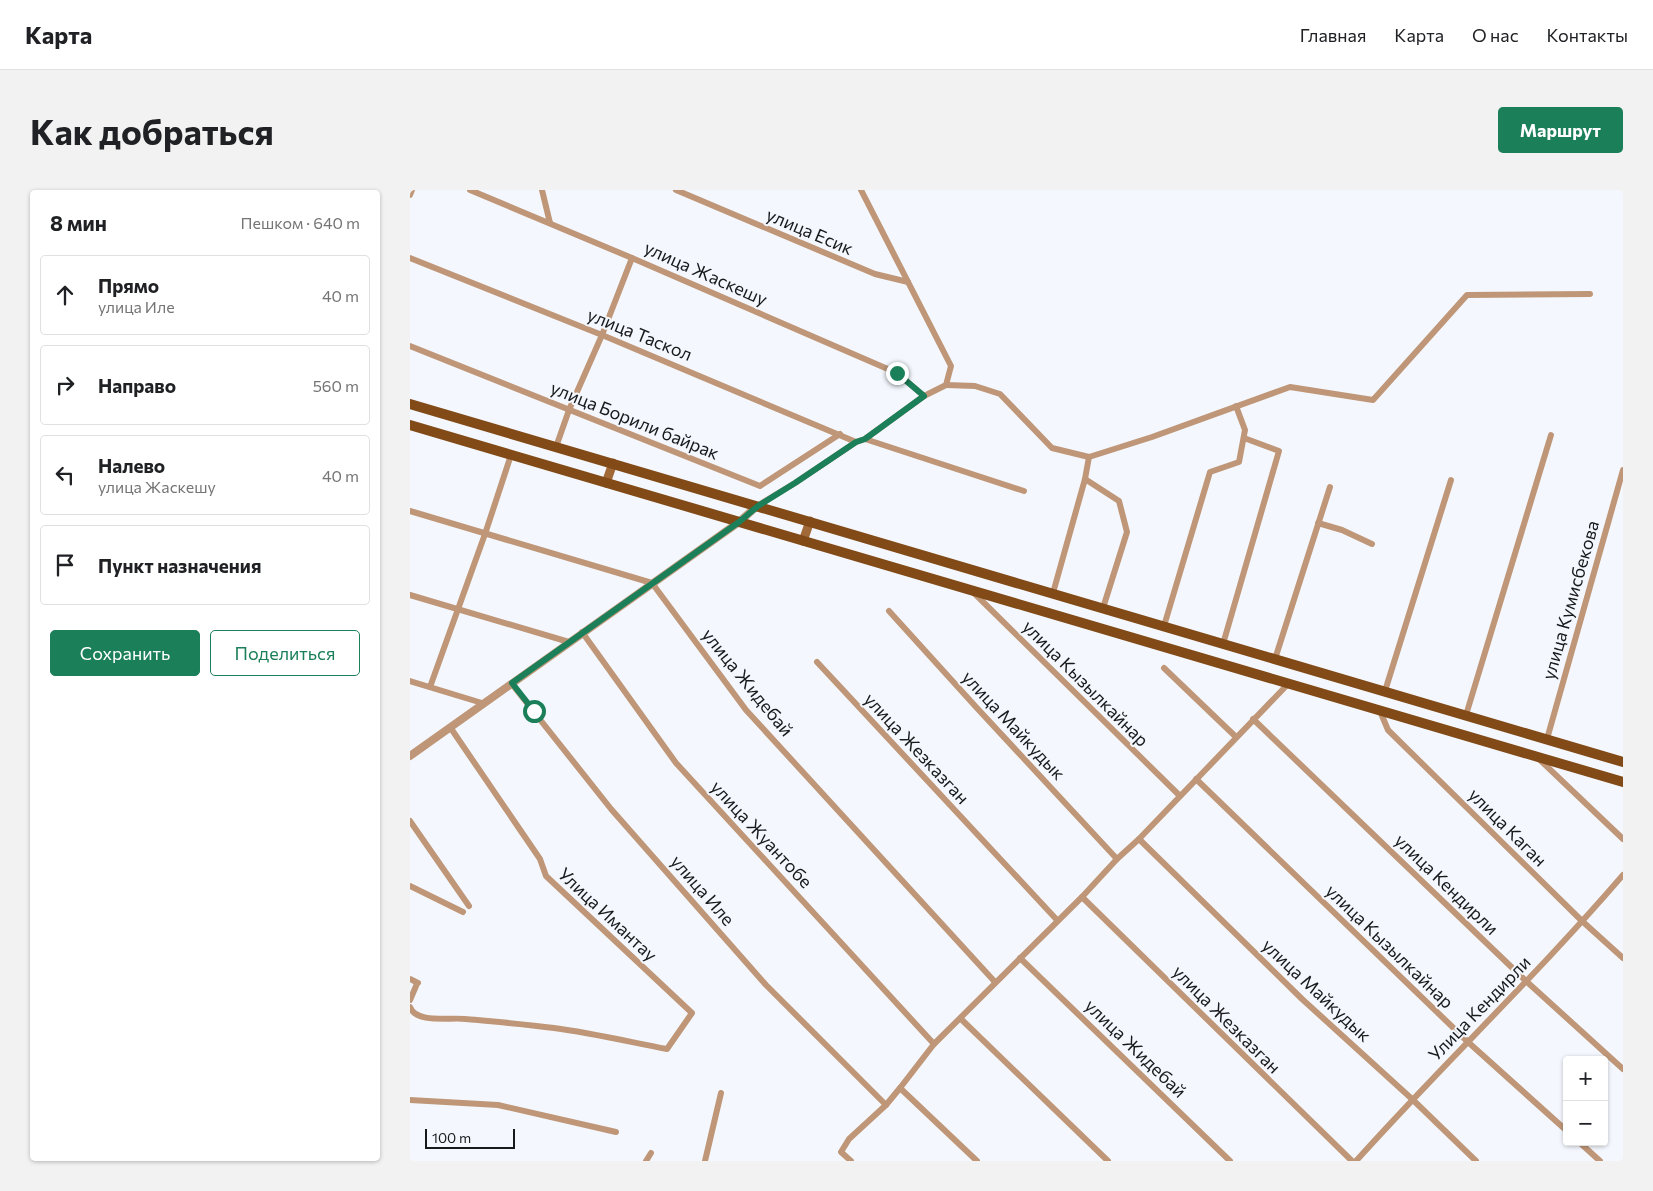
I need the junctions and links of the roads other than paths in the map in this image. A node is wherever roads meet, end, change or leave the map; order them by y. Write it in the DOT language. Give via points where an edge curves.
graph roads {
  1 [pos="412,190"];
  2 [pos="470,190"];
  3 [pos="542,190"];
  4 [pos="676,190"];
  5 [pos="861,190"];
  6 [pos="410,195"];
  7 [pos="550,223"];
  8 [pos="410,258"];
  9 [pos="632,258"];
  10 [pos="908,282"];
  11 [pos="1590,294"];
  12 [pos="602,335"];
  13 [pos="410,346"];
  14 [pos="946,385"];
  15 [pos="924,396"];
  16 [pos="410,404"];
  17 [pos="1236,406"];
  18 [pos="569,410"];
  19 [pos="410,425"];
  20 [pos="840,434"];
  21 [pos="1551,435"];
  22 [pos="1244,438"];
  23 [pos="865,439"];
  24 [pos="856,442"];
  25 [pos="556,447"];
  26 [pos="511,455"];
  27 [pos="1088,456"];
  28 [pos="613,464"];
  29 [pos="1623,470"];
  30 [pos="1085,478"];
  31 [pos="1451,480"];
  32 [pos="606,483"];
  33 [pos="1330,487"];
  34 [pos="1024,491"];
  35 [pos="758,506"];
  36 [pos="410,511"];
  37 [pos="810,521"];
  38 [pos="739,522"];
  39 [pos="1318,523"];
  40 [pos="485,534"];
  41 [pos="803,541"];
  42 [pos="1372,544"];
  43 [pos="652,583"];
  44 [pos="971,590"];
  45 [pos="1053,593"];
  46 [pos="410,595"];
  47 [pos="1103,608"];
  48 [pos="458,610"];
  49 [pos="889,611"];
  50 [pos="1164,626"];
  51 [pos="582,632"];
  52 [pos="569,642"];
  53 [pos="1223,644"];
  54 [pos="1275,659"];
  55 [pos="816,662"];
  56 [pos="1164,668"];
  57 [pos="410,681"];
  58 [pos="512,683"];
  59 [pos="1289,683"];
  60 [pos="430,687"];
  61 [pos="1385,692"];
  62 [pos="482,703"];
  63 [pos="1380,710"];
  64 [pos="1466,715"];
  65 [pos="1253,719"];
  66 [pos="450,727"];
  67 [pos="1236,737"];
  68 [pos="1547,739"];
  69 [pos="410,756"];
  70 [pos="1538,758"];
  71 [pos="1623,762"];
  72 [pos="1196,780"];
  73 [pos="1623,782"];
  74 [pos="1180,796"];
  75 [pos="410,821"];
  76 [pos="1140,839"];
  77 [pos="1623,839"];
  78 [pos="1117,859"];
  79 [pos="1623,875"];
  80 [pos="410,886"];
  81 [pos="1082,897"];
  82 [pos="469,906"];
  83 [pos="463,912"];
  84 [pos="1057,920"];
  85 [pos="1582,922"];
  86 [pos="1020,958"];
  87 [pos="1623,958"];
  88 [pos="410,979"];
  89 [pos="1526,981"];
  90 [pos="995,982"];
  91 [pos="410,1000"];
  92 [pos="410,1007"];
  93 [pos="961,1019"];
  94 [pos="1468,1042"];
  95 [pos="934,1044"];
  96 [pos="1623,1069"];
  97 [pos="900,1088"];
  98 [pos="721,1093"];
  99 [pos="1412,1099"];
  100 [pos="410,1100"];
  101 [pos="886,1105"];
  102 [pos="1563,1127"];
  103 [pos="616,1132"];
  104 [pos="1583,1146"];
  105 [pos="651,1153"];
  106 [pos="646,1161"];
  107 [pos="705,1161"];
  108 [pos="850,1161"];
  109 [pos="977,1161"];
  110 [pos="1108,1161"];
  111 [pos="1230,1161"];
  112 [pos="1352,1161"];
  113 [pos="1356,1161"];
  114 [pos="1476,1161"];
  115 [pos="1600,1161"];
  1 -- 6 [label="street"];
  2 -- 7 [label="street, улица Жаскешу"];
  3 -- 7 [label="street"];
  4 -- 10 [label="street, улица Есик" via="875,274"];
  5 -- 10 [label="street"];
  7 -- 9 [label="street, улица Жаскешу"];
  8 -- 12 [label="street, улица Таскол"];
  9 -- 12 [label="street"];
  9 -- 15 [label="street, улица Жаскешу" via="897,373"];
  10 -- 14 [label="street" via="951,366"];
  11 -- 17 [label="street" via="1467,294 1373,400 1290,387"];
  12 -- 18 [label="street"];
  12 -- 20 [label="street, улица Таскол"];
  13 -- 18 [label="street, улица Борили байрак"];
  14 -- 15 [label="street"];
  14 -- 27 [label="street" via="974,386 1000,394 1052,448"];
  15 -- 23 [label="street"];
  16 -- 25 [label="main road"];
  17 -- 22 [label="street" via="1245,430"];
  17 -- 27 [label="street"];
  18 -- 20 [label="street, улица Борили байрак" via="760,486"];
  18 -- 25 [label="street"];
  19 -- 26 [label="main road"];
  20 -- 24 [label="street, улица Таскол"];
  21 -- 64 [label="street"];
  22 -- 50 [label="street" via="1239,462 1210,472"];
  22 -- 53 [label="street" via="1279,451"];
  23 -- 24 [label="street"];
  23 -- 34 [label="street"];
  24 -- 35 [label="street"];
  25 -- 28 [label="main road"];
  26 -- 32 [label="main road"];
  26 -- 40 [label="street"];
  27 -- 30 [label="street"];
  28 -- 32 [label="main road"];
  28 -- 35 [label="main road"];
  29 -- 68 [label="street, улица Кумисбекова"];
  30 -- 45 [label="street"];
  30 -- 47 [label="street" via="1119,501 1127,532"];
  31 -- 61 [label="street"];
  32 -- 38 [label="main road"];
  33 -- 39 [label="street"];
  35 -- 37 [label="main road"];
  35 -- 38 [label="street"];
  36 -- 40 [label="street"];
  37 -- 41 [label="main road"];
  37 -- 45 [label="main road"];
  38 -- 41 [label="main road"];
  38 -- 43 [label="street"];
  39 -- 42 [label="street"];
  39 -- 54 [label="street"];
  40 -- 43 [label="street"];
  40 -- 48 [label="street"];
  41 -- 44 [label="main road"];
  43 -- 51 [label="street"];
  43 -- 90 [label="street, улица Жидебай" via="746,710"];
  44 -- 59 [label="main road"];
  44 -- 74 [label="street, улица Кызылкайнар"];
  45 -- 47 [label="main road"];
  46 -- 48 [label="street"];
  47 -- 50 [label="main road"];
  48 -- 52 [label="street"];
  48 -- 60 [label="street"];
  49 -- 78 [label="street, улица Майкудык"];
  50 -- 53 [label="main road"];
  51 -- 52 [label="street"];
  51 -- 95 [label="street, улица Жуантобе" via="676,763"];
  52 -- 58 [label="street"];
  53 -- 54 [label="main road"];
  54 -- 61 [label="main road"];
  55 -- 84 [label="street, улица Жезказган"];
  56 -- 67 [label="street"];
  57 -- 60 [label="street"];
  58 -- 62 [label="street"];
  58 -- 101 [label="street, улица Иле" via="611,809 760,977"];
  59 -- 63 [label="main road"];
  59 -- 65 [label="street"];
  60 -- 62 [label="street"];
  61 -- 64 [label="main road"];
  62 -- 66 [label="street"];
  63 -- 70 [label="main road"];
  63 -- 85 [label="street, улица Каган" via="1388,730"];
  64 -- 68 [label="main road"];
  65 -- 67 [label="street"];
  65 -- 89 [label="street, улица Кендирли"];
  66 -- 69 [label="street"];
  66 -- 92 [label="street, Улица Имантау" via="540,859 546,876 692,1013 667,1049 555,1028 457,1018 436,1019 418,1016"];
  67 -- 72 [label="street"];
  68 -- 71 [label="main road"];
  70 -- 73 [label="main road"];
  70 -- 77 [label="street"];
  72 -- 74 [label="street"];
  72 -- 94 [label="street, улица Кызылкайнар"];
  74 -- 76 [label="street"];
  75 -- 82 [label="street"];
  76 -- 78 [label="street"];
  76 -- 99 [label="street, улица Майкудык" via="1302,999"];
  78 -- 81 [label="street"];
  79 -- 85 [label="street, Улица Кендирли"];
  80 -- 83 [label="street"];
  81 -- 84 [label="street"];
  81 -- 112 [label="street, улица Жезказган"];
  84 -- 86 [label="street"];
  85 -- 87 [label="street, улица Каган"];
  85 -- 89 [label="street, Улица Кендирли"];
  86 -- 90 [label="street"];
  86 -- 111 [label="street, улица Жидебай"];
  88 -- 91 [label="street" via="417,984"];
  89 -- 94 [label="street, Улица Кендирли"];
  89 -- 96 [label="street, улица Кендирли"];
  90 -- 93 [label="street"];
  93 -- 95 [label="street"];
  93 -- 110 [label="street"];
  94 -- 99 [label="street, Улица Кендирли"];
  94 -- 102 [label="street, улица Кызылкайнар"];
  95 -- 97 [label="street"];
  97 -- 101 [label="street"];
  97 -- 109 [label="street"];
  98 -- 107 [label="street"];
  99 -- 113 [label="street, Улица Кендирли"];
  99 -- 114 [label="street, улица Майкудык"];
  100 -- 103 [label="street" via="498,1105"];
  101 -- 108 [label="street" via="849,1139 841,1152"];
  104 -- 115 [label="street"];
  105 -- 106 [label="street"];
}
